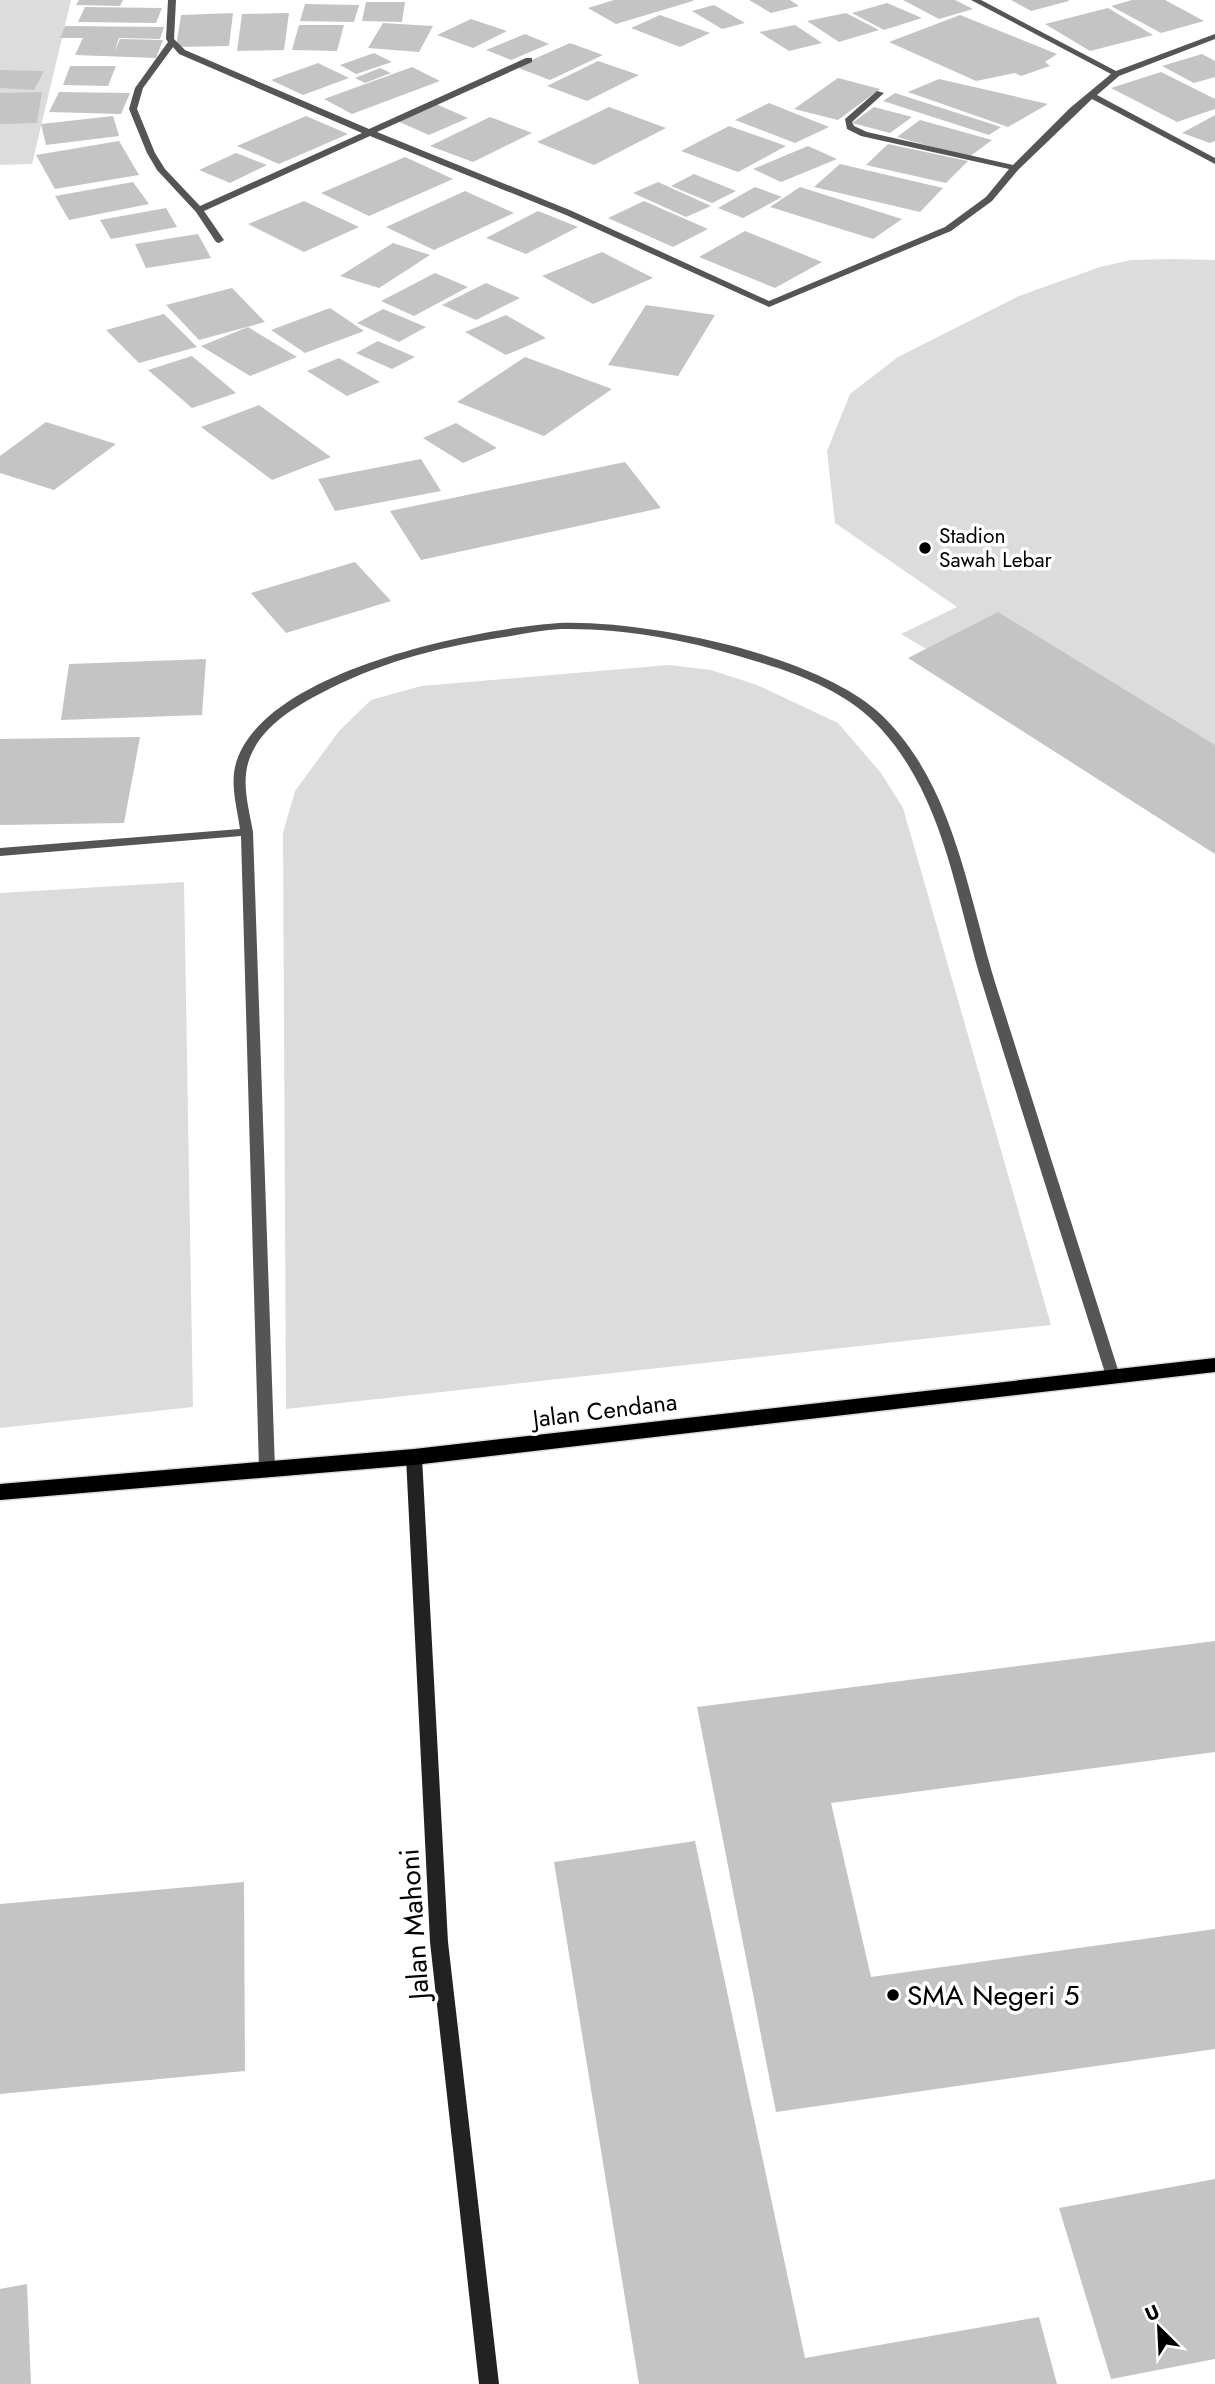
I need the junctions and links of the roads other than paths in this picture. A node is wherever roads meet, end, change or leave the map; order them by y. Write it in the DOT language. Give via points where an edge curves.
graph roads {
  1 [pos="172,0"];
  2 [pos="975,0"];
  3 [pos="1215,36"];
  4 [pos="172,43"];
  5 [pos="529,60"];
  6 [pos="1116,74"];
  7 [pos="880,93"];
  8 [pos="1091,96"];
  9 [pos="368,132"];
  10 [pos="1215,161"];
  11 [pos="1015,168"];
  12 [pos="199,210"];
  13 [pos="219,240"];
  14 [pos="247,832"];
  15 [pos="0,852"];
  16 [pos="1215,1365"];
  17 [pos="1113,1376"];
  18 [pos="414,1457"];
  19 [pos="267,1469"];
  20 [pos="0,1492"];
  21 [pos="489,2384"];
  1 -- 4 [label="street"];
  2 -- 6 [label="street"];
  3 -- 6 [label="street"];
  4 -- 9 [label="street" via="221,71"];
  4 -- 12 [label="street" via="139,88 133,108 161,170"];
  5 -- 9 [label="street"];
  6 -- 8 [label="street"];
  7 -- 11 [label="street" via="848,121 850,127"];
  8 -- 10 [label="street"];
  8 -- 11 [label="street"];
  9 -- 11 [label="street" via="569,213 769,304 948,229 989,199"];
  9 -- 12 [label="street"];
  12 -- 13 [label="street"];
  14 -- 15 [label="street"];
  14 -- 17 [label="street" via="239,778 250,743 262,729 333,682 435,647 562,626 631,630 738,651 817,679 852,699 880,720 912,759 939,814"];
  14 -- 19 [label="street"];
  16 -- 17 [label="main road, Jalan Cendana"];
  17 -- 18 [label="main road, Jalan Cendana"];
  18 -- 19 [label="main road, Jalan Cendana"];
  18 -- 21 [label="street, Jalan Mahoni" via="439,1942"];
  19 -- 20 [label="main road, Jalan Cendana"];
}
